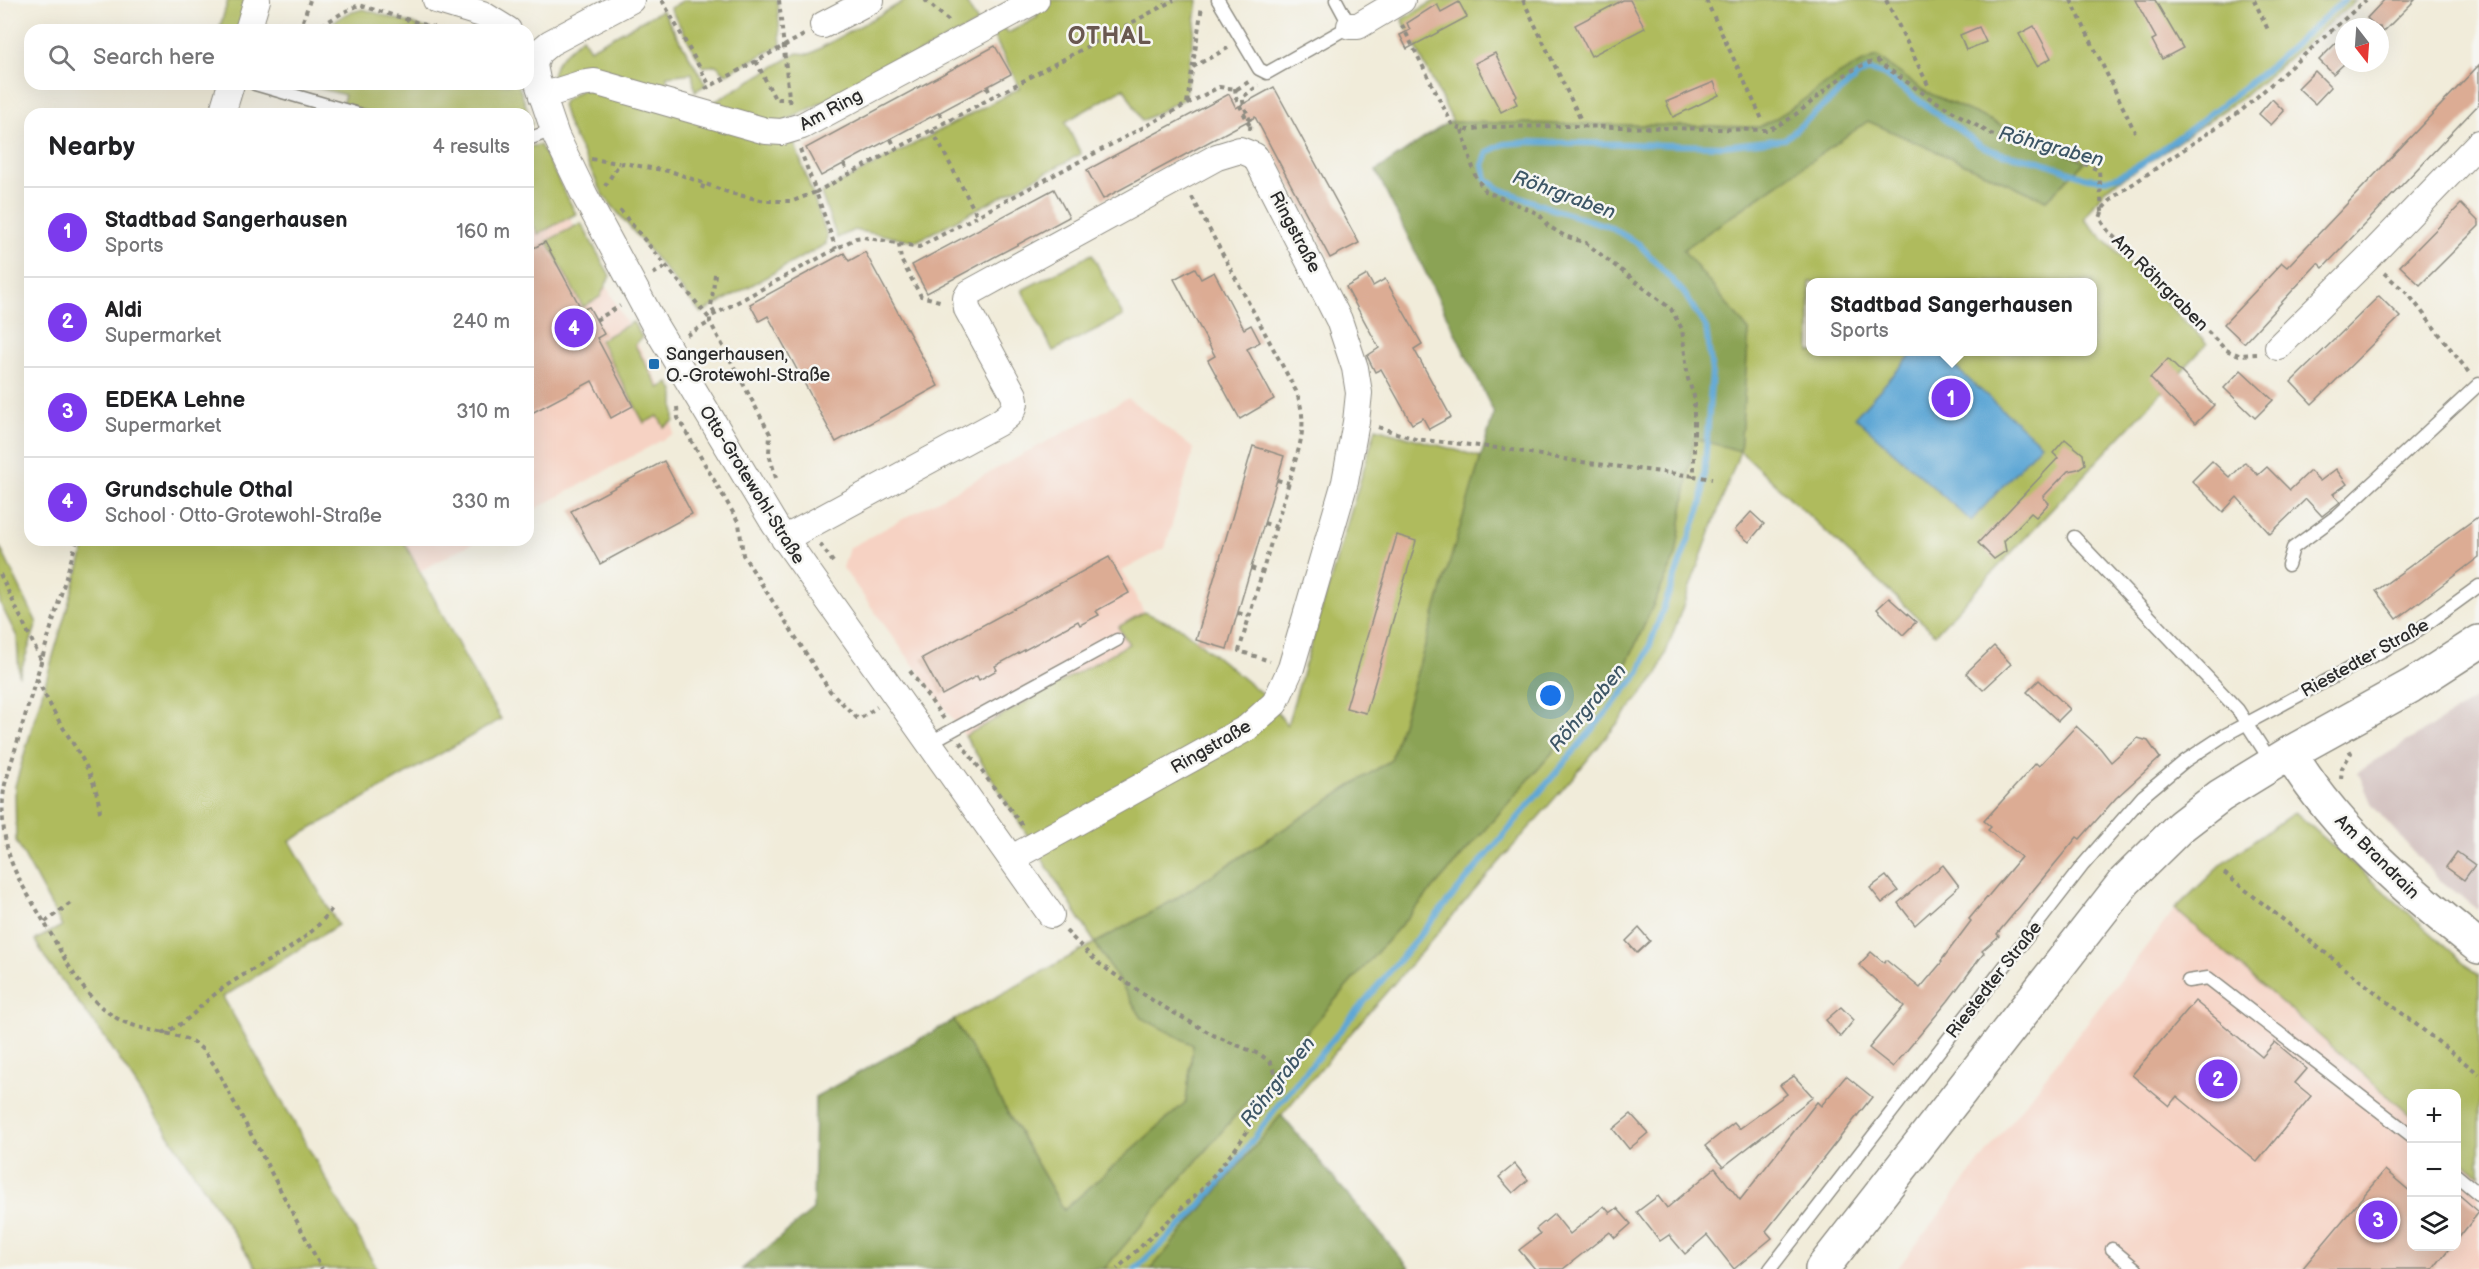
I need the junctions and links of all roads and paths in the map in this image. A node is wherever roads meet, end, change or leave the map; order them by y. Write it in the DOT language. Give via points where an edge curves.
graph roads {
  1 [pos="257,0"];
  2 [pos="310,0"];
  3 [pos="436,0"];
  4 [pos="631,0"];
  5 [pos="662,0"];
  6 [pos="779,0"];
  7 [pos="871,0"];
  8 [pos="925,0"];
  9 [pos="1036,0"];
  10 [pos="1174,0"];
  11 [pos="1336,0"];
  12 [pos="1523,0"];
  13 [pos="1706,0"];
  14 [pos="1887,0"];
  15 [pos="2071,0"];
  16 [pos="2254,0"];
  17 [pos="2366,0"];
  18 [pos="1212,1"];
  19 [pos="1393,4"];
  20 [pos="250,24"];
  21 [pos="302,24"];
  22 [pos="324,24"];
  23 [pos="422,24"];
  24 [pos="498,24"];
  25 [pos="823,25"];
  26 [pos="1350,26"];
  27 [pos="2270,32"];
  28 [pos="965,38"];
  29 [pos="1242,40"];
  30 [pos="784,46"];
  31 [pos="534,50"];
  32 [pos="534,60"];
  33 [pos="756,61"];
  34 [pos="1193,67"];
  35 [pos="1268,72"];
  36 [pos="1928,85"];
  37 [pos="710,86"];
  38 [pos="987,87"];
  39 [pos="1235,88"];
  40 [pos="229,90"];
  41 [pos="276,90"];
  42 [pos="542,96"];
  43 [pos="992,98"];
  44 [pos="790,99"];
  45 [pos="1187,104"];
  46 [pos="675,105"];
  47 [pos="224,108"];
  48 [pos="337,108"];
  49 [pos="939,113"];
  50 [pos="1580,118"];
  51 [pos="1762,119"];
  52 [pos="945,123"];
  53 [pos="1251,126"];
  54 [pos="553,130"];
  55 [pos="793,130"];
  56 [pos="932,130"];
  57 [pos="1462,130"];
  58 [pos="2135,132"];
  59 [pos="534,138"];
  60 [pos="891,139"];
  61 [pos="2479,143"];
  62 [pos="897,149"];
  63 [pos="1249,152"];
  64 [pos="580,158"];
  65 [pos="620,163"];
  66 [pos="844,164"];
  67 [pos="849,174"];
  68 [pos="1181,177"];
  69 [pos="609,179"];
  70 [pos="704,183"];
  71 [pos="598,188"];
  72 [pos="702,189"];
  73 [pos="604,191"];
  74 [pos="816,192"];
  75 [pos="617,206"];
  76 [pos="2102,212"];
  77 [pos="978,217"];
  78 [pos="899,244"];
  79 [pos="836,249"];
  80 [pos="2367,259"];
  81 [pos="715,274"];
  82 [pos="628,302"];
  83 [pos="966,306"];
  84 [pos="715,314"];
  85 [pos="710,318"];
  86 [pos="596,320"];
  87 [pos="1263,330"];
  88 [pos="1256,334"];
  89 [pos="2278,347"];
  90 [pos="2478,385"];
  91 [pos="677,404"];
  92 [pos="1356,422"];
  93 [pos="1696,476"];
  94 [pos="776,479"];
  95 [pos="1712,479"];
  96 [pos="1277,480"];
  97 [pos="1289,483"];
  98 [pos="1264,523"];
  99 [pos="807,526"];
  100 [pos="1276,527"];
  101 [pos="2074,537"];
  102 [pos="784,539"];
  103 [pos="75,546"];
  104 [pos="834,564"];
  105 [pos="2288,564"];
  106 [pos="1251,568"];
  107 [pos="1262,572"];
  108 [pos="0,574"];
  109 [pos="2479,586"];
  110 [pos="1238,613"];
  111 [pos="1249,616"];
  112 [pos="1117,640"];
  113 [pos="2479,642"];
  114 [pos="41,660"];
  115 [pos="903,663"];
  116 [pos="1291,668"];
  117 [pos="37,678"];
  118 [pos="916,681"];
  119 [pos="895,696"];
  120 [pos="2247,723"];
  121 [pos="2336,728"];
  122 [pos="951,730"];
  123 [pos="929,743"];
  124 [pos="2281,758"];
  125 [pos="2342,786"];
  126 [pos="100,813"];
  127 [pos="1037,844"];
  128 [pos="1012,858"];
  129 [pos="2224,873"];
  130 [pos="72,902"];
  131 [pos="333,908"];
  132 [pos="1051,915"];
  133 [pos="45,922"];
  134 [pos="2479,947"];
  135 [pos="2188,981"];
  136 [pos="162,1034"];
  137 [pos="2479,1074"];
  138 [pos="2407,1133"];
  139 [pos="2461,1178"];
  140 [pos="2479,1194"];
  141 [pos="2112,1249"];
  142 [pos="322,1269"];
  143 [pos="1117,1269"];
  144 [pos="1770,1269"];
  145 [pos="1822,1269"];
  146 [pos="2136,1269"];
  1 -- 20 [label="street"];
  2 -- 21 [label="path"];
  3 -- 24 [label="street" via="482,14"];
  4 -- 31 [label="street, Otto-Grotewohl-Straße"];
  5 -- 37 [label="path"];
  6 -- 30 [label="path"];
  7 -- 25 [label="street"];
  8 -- 28 [label="path"];
  9 -- 28 [label="street, Am Ring"];
  10 -- 43 [label="path"];
  11 -- 26 [label="lane"];
  12 -- 50 [label="path"];
  13 -- 51 [label="path"];
  14 -- 36 [label="path"];
  15 -- 58 [label="path"];
  16 -- 27 [label="path"];
  17 -- 76 [label="path" via="2242,110 2115,196"];
  18 -- 29 [label="lane"];
  18 -- 34 [label="path" via="1202,6"];
  19 -- 26 [label="street" via="1358,26"];
  19 -- 57 [label="path" via="1392,20 1401,23 1453,126"];
  22 -- 23 [label="path" via="359,5"];
  25 -- 30 [label="path"];
  26 -- 35 [label="lane"];
  28 -- 55 [label="street, Am Ring"];
  29 -- 34 [label="path"];
  29 -- 35 [label="lane"];
  30 -- 33 [label="path"];
  30 -- 44 [label="path"];
  32 -- 42 [label="street, Otto-Grotewohl-Straße"];
  33 -- 37 [label="path"];
  33 -- 44 [label="path" via="775,99"];
  34 -- 45 [label="path"];
  35 -- 39 [label="path"];
  35 -- 53 [label="path" via="1273,75 1243,97"];
  37 -- 46 [label="path"];
  38 -- 43 [label="path"];
  39 -- 45 [label="path" via="1221,86"];
  39 -- 53 [label="path"];
  40 -- 47 [label="street"];
  41 -- 48 [label="lane"];
  42 -- 46 [label="street, Am Ring" via="595,82"];
  42 -- 54 [label="street, Otto-Grotewohl-Straße"];
  43 -- 52 [label="path"];
  44 -- 55 [label="path"];
  45 -- 77 [label="path"];
  46 -- 55 [label="street, Am Ring" via="766,131"];
  49 -- 52 [label="path"];
  52 -- 56 [label="path"];
  53 -- 63 [label="path"];
  54 -- 59 [label="lane"];
  54 -- 102 [label="street, Otto-Grotewohl-Straße" via="654,324"];
  55 -- 74 [label="path"];
  56 -- 62 [label="path"];
  56 -- 77 [label="path"];
  57 -- 76 [label="path" via="1488,126 1766,130 1794,118 1840,80 1877,61 1991,134 2099,170"];
  57 -- 93 [label="path" via="1475,175 1485,190 1539,214 1548,226 1586,243 1671,309 1682,329 1688,379 1695,396"];
  60 -- 62 [label="path"];
  61 -- 80 [label="street"];
  62 -- 67 [label="path"];
  63 -- 68 [label="street" via="1231,152"];
  63 -- 92 [label="street, Ringstraße" via="1257,159 1339,320 1356,372"];
  64 -- 65 [label="path"];
  65 -- 69 [label="path"];
  65 -- 70 [label="path" via="657,168"];
  66 -- 67 [label="path"];
  67 -- 74 [label="path"];
  68 -- 83 [label="street" via="977,287 969,293"];
  68 -- 87 [label="path"];
  70 -- 72 [label="path"];
  70 -- 74 [label="path" via="765,201 793,201"];
  71 -- 73 [label="path"];
  74 -- 79 [label="path"];
  75 -- 85 [label="path"];
  76 -- 89 [label="path, Am Röhrgraben" via="2100,218 2108,231 2226,350 2239,356"];
  77 -- 78 [label="path" via="920,247"];
  78 -- 79 [label="path" via="860,237"];
  78 -- 83 [label="path" via="902,260 921,296"];
  79 -- 84 [label="path"];
  80 -- 89 [label="street"];
  80 -- 90 [label="path" via="2409,295"];
  81 -- 84 [label="path" via="711,307"];
  82 -- 86 [label="path"];
  83 -- 99 [label="street" via="1014,395 1012,411 998,423"];
  84 -- 85 [label="path"];
  85 -- 94 [label="path" via="770,434 769,454"];
  87 -- 88 [label="path"];
  87 -- 97 [label="path" via="1296,391 1304,415"];
  90 -- 105 [label="lane" via="2338,515 2293,548"];
  91 -- 119 [label="path" via="678,418 740,524 743,555 830,691 859,718"];
  92 -- 93 [label="path" via="1415,439"];
  92 -- 116 [label="street, Ringstraße" via="1345,482"];
  93 -- 95 [label="path"];
  96 -- 97 [label="path"];
  97 -- 100 [label="path"];
  98 -- 100 [label="path"];
  99 -- 102 [label="street"];
  99 -- 104 [label="path"];
  100 -- 107 [label="path"];
  101 -- 120 [label="lane"];
  102 -- 119 [label="street, Otto-Grotewohl-Straße"];
  103 -- 114 [label="path"];
  106 -- 107 [label="path"];
  107 -- 111 [label="path"];
  108 -- 114 [label="path"];
  109 -- 120 [label="lane, Riestedter Straße" via="2410,636"];
  110 -- 111 [label="path"];
  111 -- 116 [label="path" via="1239,651"];
  112 -- 122 [label="lane"];
  113 -- 121 [label="main road"];
  114 -- 117 [label="path"];
  115 -- 118 [label="path"];
  116 -- 127 [label="street, Ringstraße" via="1275,704 1253,724"];
  117 -- 126 [label="path" via="89,769"];
  117 -- 133 [label="path" via="9,768 2,812 11,861"];
  118 -- 119 [label="path"];
  118 -- 122 [label="path"];
  119 -- 123 [label="street, Otto-Grotewohl-Straße"];
  120 -- 124 [label="lane"];
  120 -- 144 [label="lane, Riestedter Straße" via="2185,761 2135,805 2083,865"];
  121 -- 124 [label="main road"];
  121 -- 125 [label="path" via="2351,753 2342,768"];
  122 -- 123 [label="lane"];
  122 -- 127 [label="path"];
  123 -- 128 [label="street, Otto-Grotewohl-Straße"];
  124 -- 134 [label="main road, Am Brandrain" via="2405,887"];
  124 -- 145 [label="main road" via="2220,795 2188,820 2125,881"];
  127 -- 128 [label="street, Ringstraße"];
  128 -- 132 [label="street, Otto-Grotewohl-Straße"];
  129 -- 137 [label="path"];
  130 -- 133 [label="path"];
  131 -- 136 [label="path" via="301,942 225,987 186,1022"];
  132 -- 143 [label="path" via="1098,963 1215,1036 1261,1055 1271,1063 1276,1077 1275,1090 1203,1188"];
  133 -- 136 [label="path" via="77,978 103,1009 126,1024"];
  135 -- 138 [label="lane" via="2208,978"];
  136 -- 142 [label="path" via="198,1045 215,1066"];
  139 -- 140 [label="lane"];
  141 -- 146 [label="lane"];
}
